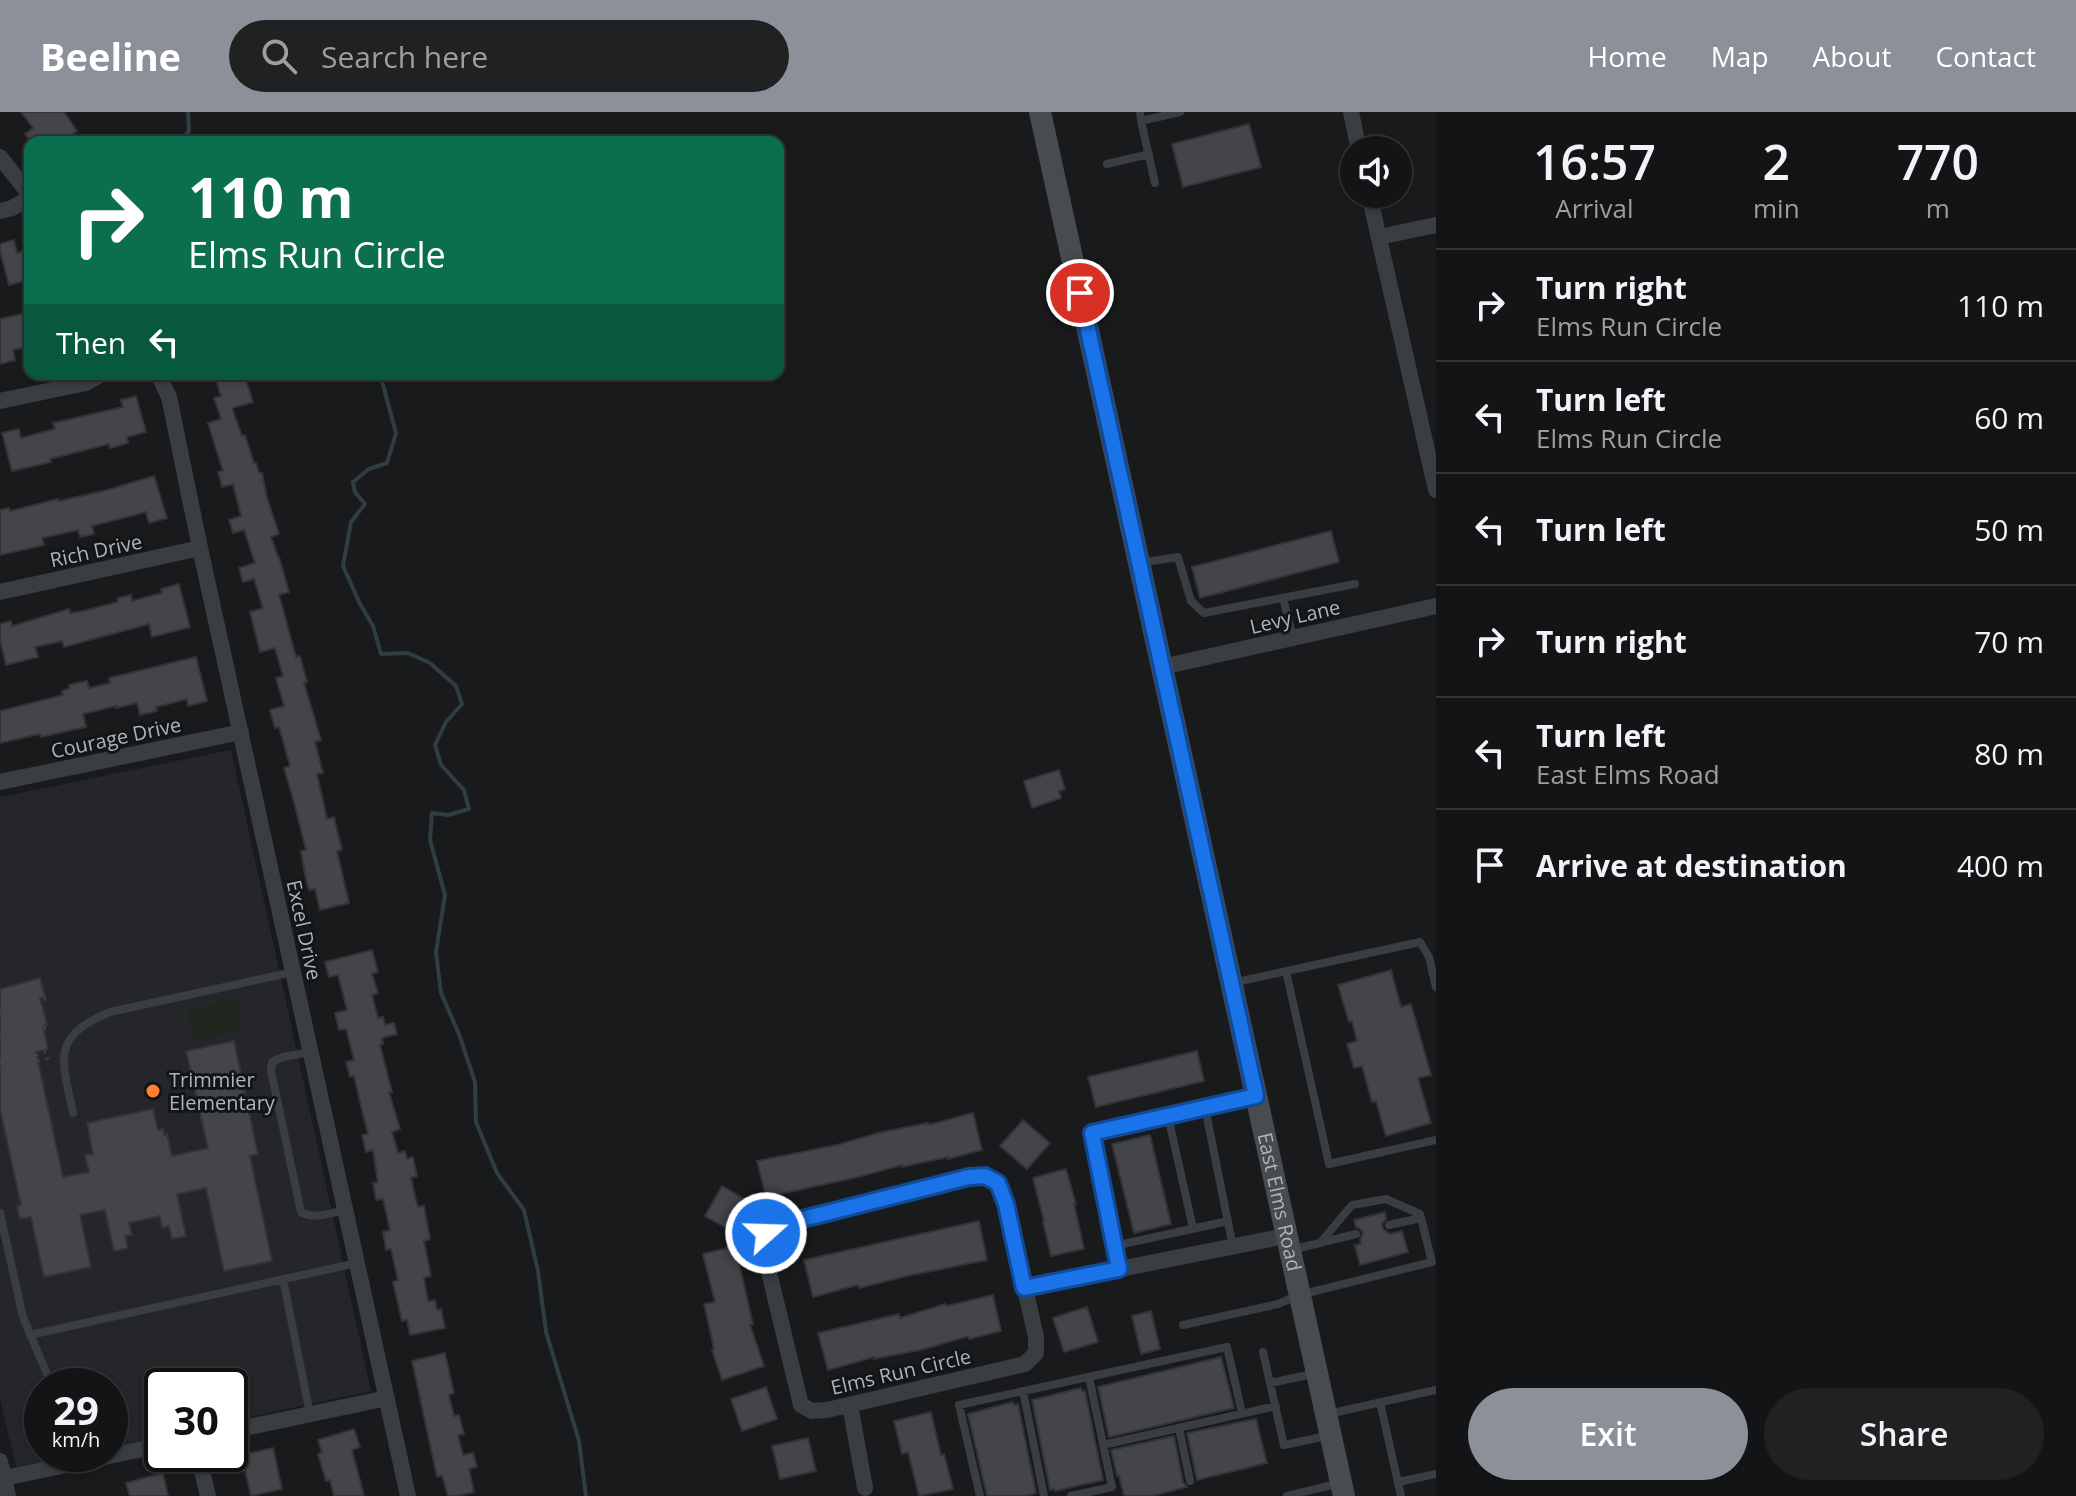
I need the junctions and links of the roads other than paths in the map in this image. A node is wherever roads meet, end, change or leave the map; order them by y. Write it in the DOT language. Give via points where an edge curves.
graph roads {
  1 [pos="1042,112"];
  2 [pos="1180,112"];
  3 [pos="1351,112"];
  4 [pos="1140,116"];
  5 [pos="1356,136"];
  6 [pos="1149,154"];
  7 [pos="0,157"];
  8 [pos="1107,164"];
  9 [pos="1155,183"];
  10 [pos="24,189"];
  11 [pos="24,201"];
  12 [pos="1372,208"];
  13 [pos="0,211"];
  14 [pos="1436,225"];
  15 [pos="1379,237"];
  16 [pos="91,380"];
  17 [pos="161,380"];
  18 [pos="0,401"];
  19 [pos="1429,420"];
  20 [pos="1436,490"];
  21 [pos="200,548"];
  22 [pos="1139,563"];
  23 [pos="1355,584"];
  24 [pos="0,592"];
  25 [pos="1283,598"];
  26 [pos="1436,606"];
  27 [pos="1293,638"];
  28 [pos="1162,667"];
  29 [pos="241,732"];
  30 [pos="0,782"];
  31 [pos="1286,971"];
  32 [pos="293,972"];
  33 [pos="1231,984"];
  34 [pos="1436,987"];
  35 [pos="311,1052"];
  36 [pos="1256,1096"];
  37 [pos="1205,1107"];
  38 [pos="73,1113"];
  39 [pos="1168,1116"];
  40 [pos="1436,1140"];
  41 [pos="346,1210"];
  42 [pos="0,1213"];
  43 [pos="1421,1218"];
  44 [pos="1228,1221"];
  45 [pos="1389,1225"];
  46 [pos="1193,1228"];
  47 [pos="1356,1234"];
  48 [pos="1288,1243"];
  49 [pos="1320,1243"];
  50 [pos="1114,1246"];
  51 [pos="1233,1247"];
  52 [pos="357,1263"];
  53 [pos="1119,1269"];
  54 [pos="283,1279"];
  55 [pos="1024,1288"];
  56 [pos="1299,1295"];
  57 [pos="1183,1325"];
  58 [pos="30,1335"];
  59 [pos="1263,1352"];
  60 [pos="44,1368"];
  61 [pos="1317,1373"];
  62 [pos="1089,1377"];
  63 [pos="1270,1383"];
  64 [pos="1436,1390"];
  65 [pos="1023,1391"];
  66 [pos="387,1398"];
  67 [pos="1380,1402"];
  68 [pos="850,1405"];
  69 [pos="1276,1406"];
  70 [pos="1242,1413"];
  71 [pos="310,1414"];
  72 [pos="1328,1425"];
  73 [pos="248,1427"];
  74 [pos="1179,1428"];
  75 [pos="1103,1445"];
  76 [pos="0,1461"];
  77 [pos="26,1472"];
  78 [pos="202,1472"];
  79 [pos="1436,1474"];
  80 [pos="4,1478"];
  81 [pos="1190,1481"];
  82 [pos="1398,1482"];
  83 [pos="865,1488"];
  84 [pos="1342,1490"];
  85 [pos="8,1496"];
  86 [pos="208,1496"];
  87 [pos="408,1496"];
  88 [pos="980,1496"];
  89 [pos="1044,1496"];
  90 [pos="1071,1496"];
  91 [pos="1287,1496"];
  92 [pos="1401,1496"];
  1 -- 22 [label="main road, East Elms Road"];
  2 -- 4 [label="lane"];
  3 -- 5 [label="street"];
  4 -- 6 [label="lane"];
  6 -- 8 [label="lane"];
  6 -- 9 [label="lane"];
  7 -- 10 [label="street"];
  11 -- 13 [label="street"];
  12 -- 15 [label="street"];
  14 -- 15 [label="street"];
  15 -- 19 [label="street"];
  16 -- 18 [label="street"];
  17 -- 21 [label="street, Excel Drive" via="169,397"];
  19 -- 20 [label="street"];
  21 -- 24 [label="street, Rich Drive"];
  21 -- 29 [label="street, Excel Drive"];
  22 -- 25 [label="lane" via="1178,557 1191,601 1204,613"];
  22 -- 28 [label="main road, East Elms Road"];
  23 -- 25 [label="lane"];
  25 -- 27 [label="lane"];
  26 -- 27 [label="street, Levy Lane"];
  27 -- 28 [label="street, Levy Lane"];
  28 -- 33 [label="main road, East Elms Road"];
  29 -- 30 [label="street, Courage Drive"];
  29 -- 32 [label="street, Excel Drive"];
  31 -- 33 [label="lane"];
  31 -- 34 [label="lane" via="1420,942"];
  31 -- 40 [label="lane" via="1329,1164"];
  32 -- 35 [label="street, Excel Drive"];
  32 -- 38 [label="lane" via="89,1021 64,1048"];
  33 -- 36 [label="main road, East Elms Road"];
  35 -- 41 [label="street, Excel Drive"];
  35 -- 41 [label="lane" via="272,1062 271,1071 301,1212 318,1216"];
  36 -- 37 [label="lane"];
  36 -- 48 [label="main road, East Elms Road"];
  37 -- 39 [label="lane"];
  37 -- 44 [label="lane"];
  39 -- 46 [label="lane"];
  39 -- 50 [label="lane" via="1092,1133"];
  41 -- 52 [label="street, Excel Drive"];
  42 -- 58 [label="lane"];
  43 -- 45 [label="lane"];
  43 -- 49 [label="lane" via="1386,1199 1352,1205"];
  43 -- 56 [label="lane" via="1432,1262"];
  44 -- 46 [label="lane"];
  44 -- 51 [label="lane"];
  46 -- 50 [label="lane"];
  47 -- 49 [label="lane"];
  48 -- 49 [label="lane"];
  48 -- 51 [label="street"];
  48 -- 56 [label="main road, East Elms Road"];
  50 -- 53 [label="lane"];
  51 -- 53 [label="street"];
  52 -- 54 [label="lane"];
  52 -- 66 [label="street, Excel Drive"];
  53 -- 55 [label="street"];
  54 -- 58 [label="lane"];
  54 -- 71 [label="lane"];
  55 -- 68 [label="street, Elms Run Circle" via="1036,1337 1036,1353 1025,1364"];
  55 -- 68 [label="street, Elms Run Circle" via="1006,1204 998,1183 985,1176 775,1226 766,1233 763,1247 801,1405 812,1411"];
  56 -- 57 [label="lane"];
  56 -- 61 [label="main road, East Elms Road"];
  58 -- 60 [label="lane"];
  59 -- 63 [label="lane"];
  61 -- 63 [label="lane"];
  61 -- 72 [label="main road, East Elms Road"];
  62 -- 65 [label="lane"];
  62 -- 70 [label="lane" via="1227,1347"];
  62 -- 75 [label="lane"];
  63 -- 69 [label="lane"];
  64 -- 67 [label="lane"];
  65 -- 88 [label="lane" via="959,1405"];
  65 -- 89 [label="lane"];
  66 -- 71 [label="street"];
  66 -- 87 [label="street, Excel Drive"];
  67 -- 72 [label="lane"];
  67 -- 82 [label="lane"];
  68 -- 83 [label="street"];
  69 -- 70 [label="lane"];
  69 -- 72 [label="lane" via="1284,1445"];
  70 -- 74 [label="lane"];
  71 -- 73 [label="street"];
  72 -- 84 [label="main road, East Elms Road"];
  74 -- 75 [label="lane"];
  74 -- 81 [label="lane"];
  75 -- 90 [label="lane" via="1112,1487"];
  76 -- 80 [label="street"];
  77 -- 80 [label="street"];
  78 -- 86 [label="street"];
  79 -- 82 [label="lane"];
  80 -- 85 [label="street"];
  82 -- 92 [label="lane"];
  84 -- 91 [label="lane"];
}
